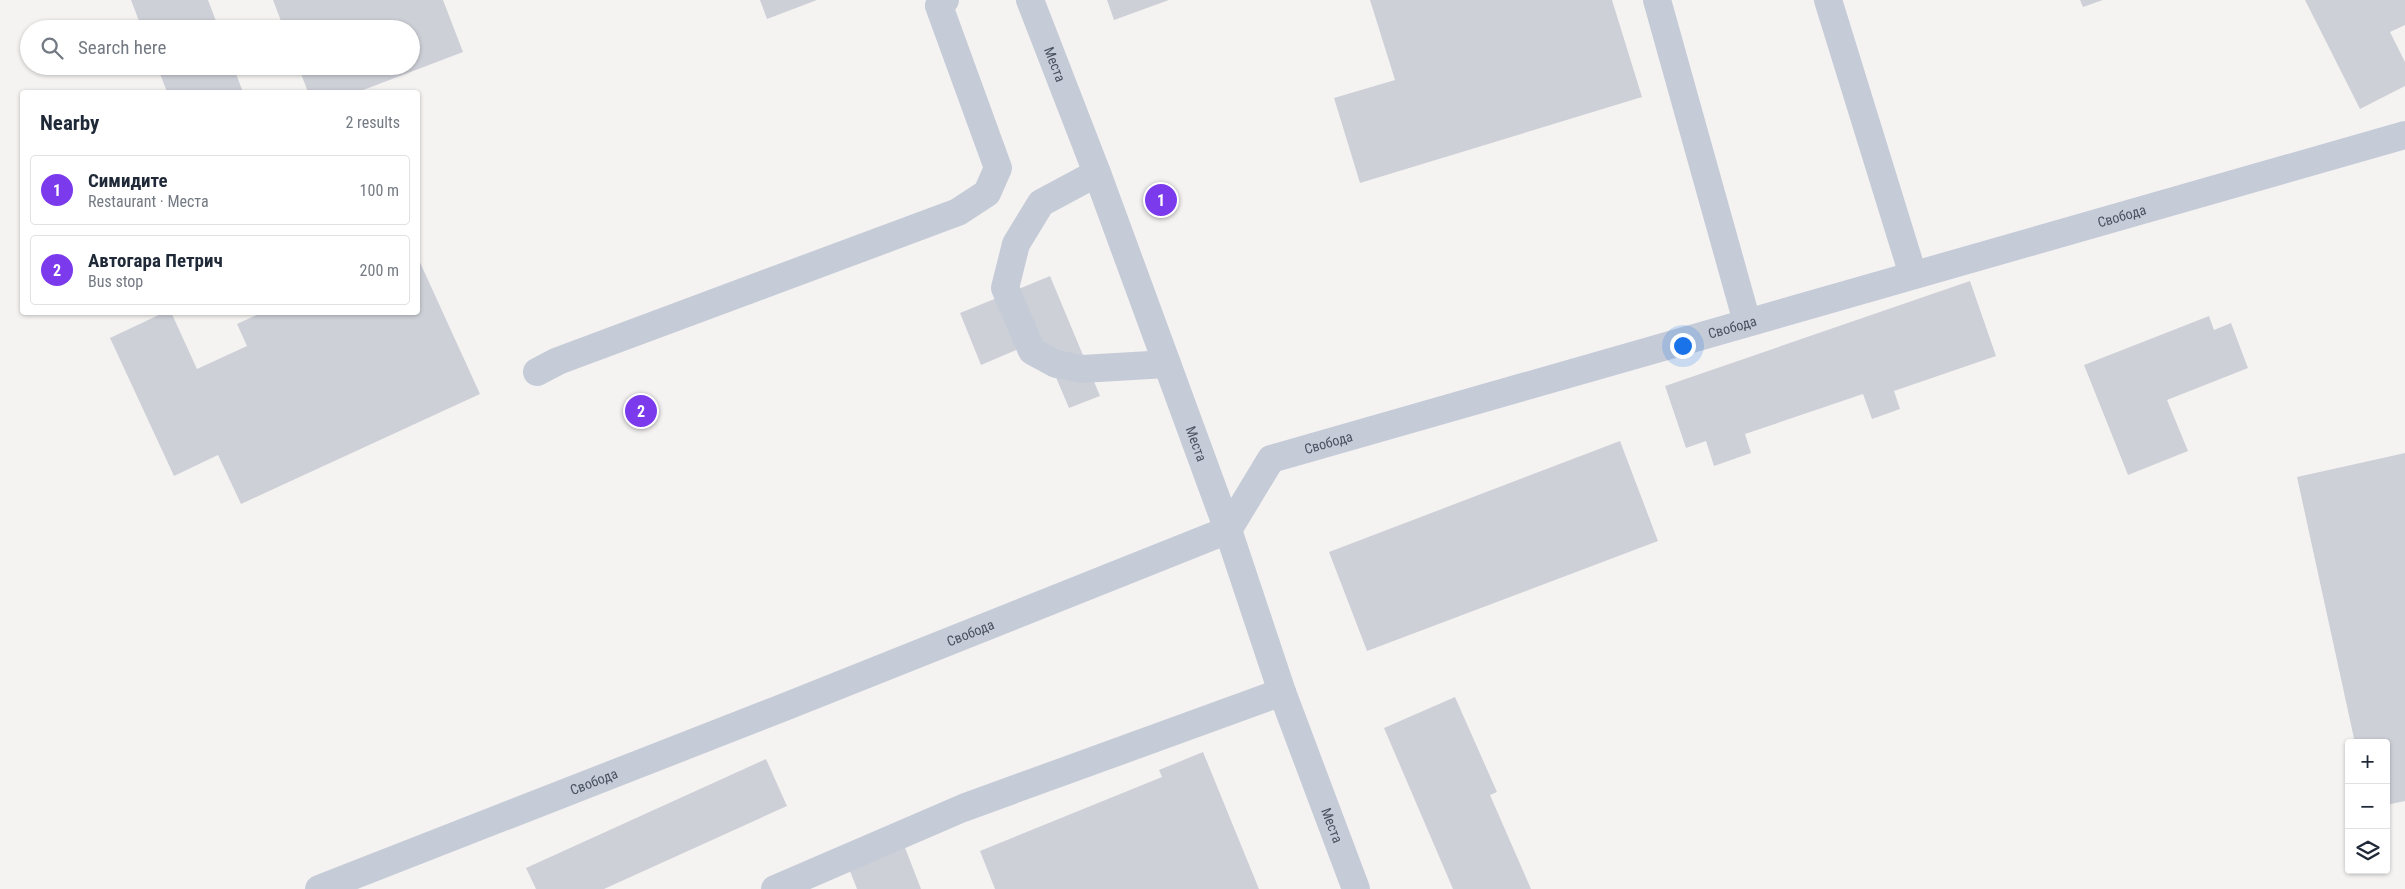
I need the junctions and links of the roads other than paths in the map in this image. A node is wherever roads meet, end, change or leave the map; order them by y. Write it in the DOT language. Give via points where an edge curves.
graph roads {
  1 [pos="945,0"];
  2 [pos="1030,0"];
  3 [pos="1657,0"];
  4 [pos="1828,0"];
  5 [pos="2405,135"];
  6 [pos="1097,173"];
  7 [pos="1913,275"];
  8 [pos="1747,322"];
  9 [pos="1167,364"];
  10 [pos="537,372"];
  11 [pos="1228,530"];
  12 [pos="1282,692"];
  13 [pos="319,889"];
  14 [pos="775,889"];
  15 [pos="1356,889"];
  1 -- 10 [label="street" via="940,6 998,168 987,193 958,212 558,361"];
  2 -- 6 [label="street, Места"];
  3 -- 8 [label="street"];
  4 -- 7 [label="street"];
  5 -- 7 [label="street, Свобода"];
  6 -- 9 [label="street, Места"];
  6 -- 9 [label="street" via="1041,203 1016,244 1005,288 1032,351 1056,364 1082,369"];
  7 -- 8 [label="street, Свобода"];
  8 -- 11 [label="street, Свобода" via="1271,459"];
  9 -- 11 [label="street, Места"];
  11 -- 12 [label="street, Места"];
  11 -- 13 [label="street, Свобода"];
  12 -- 14 [label="street" via="963,808"];
  12 -- 15 [label="street, Места"];
}
